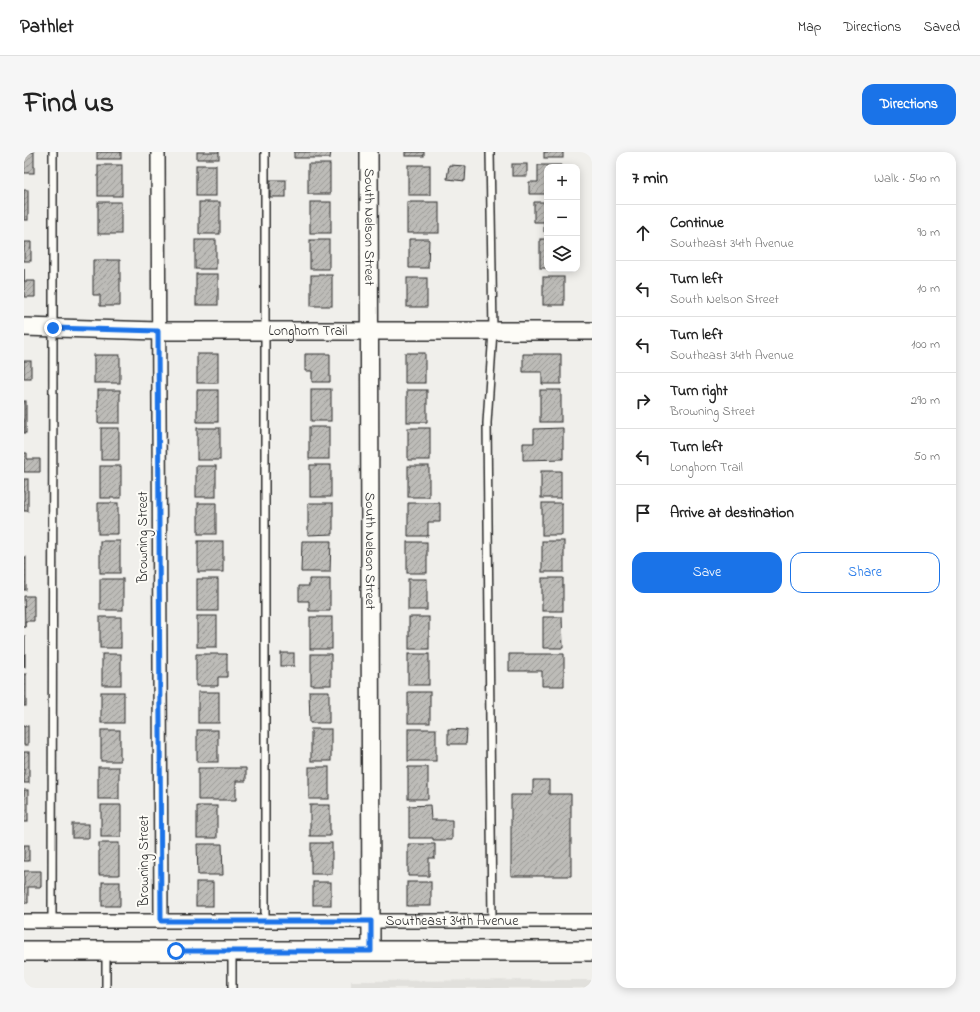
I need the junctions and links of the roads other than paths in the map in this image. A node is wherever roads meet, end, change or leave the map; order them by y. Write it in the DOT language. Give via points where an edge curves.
graph roads {
  1 [pos="53,152"];
  2 [pos="158,152"];
  3 [pos="265,152"];
  4 [pos="369,152"];
  5 [pos="490,152"];
  6 [pos="24,327"];
  7 [pos="53,328"];
  8 [pos="592,330"];
  9 [pos="158,331"];
  10 [pos="265,331"];
  11 [pos="370,331"];
  12 [pos="493,331"];
  13 [pos="24,921"];
  14 [pos="52,921"];
  15 [pos="161,921"];
  16 [pos="266,921"];
  17 [pos="371,921"];
  18 [pos="492,921"];
  19 [pos="592,921"];
  20 [pos="24,951"];
  21 [pos="106,951"];
  22 [pos="232,951"];
  23 [pos="371,951"];
  24 [pos="592,951"];
  25 [pos="106,988"];
  26 [pos="232,988"];
  1 -- 7 [label="lane"];
  2 -- 9 [label="street, Browning Street"];
  3 -- 10 [label="lane"];
  4 -- 11 [label="street, South Nelson Street"];
  5 -- 12 [label="lane"];
  6 -- 7 [label="street, Longhorn Trail"];
  7 -- 9 [label="street, Longhorn Trail"];
  7 -- 14 [label="lane"];
  8 -- 12 [label="street, Longhorn Trail"];
  9 -- 10 [label="street, Longhorn Trail"];
  9 -- 15 [label="street, Browning Street"];
  10 -- 11 [label="street, Longhorn Trail"];
  10 -- 16 [label="lane"];
  11 -- 12 [label="street, Longhorn Trail"];
  11 -- 17 [label="street, South Nelson Street"];
  12 -- 18 [label="lane" via="487,423"];
  13 -- 14 [label="street, Southeast 34th Avenue"];
  14 -- 15 [label="street, Southeast 34th Avenue"];
  15 -- 16 [label="street, Southeast 34th Avenue"];
  16 -- 17 [label="street, Southeast 34th Avenue"];
  17 -- 18 [label="street, Southeast 34th Avenue"];
  17 -- 23 [label="street, South Nelson Street"];
  18 -- 19 [label="street, Southeast 34th Avenue"];
  20 -- 21 [label="main road"];
  21 -- 22 [label="main road"];
  21 -- 25 [label="lane"];
  22 -- 23 [label="main road"];
  22 -- 26 [label="lane"];
  23 -- 24 [label="main road"];
}
